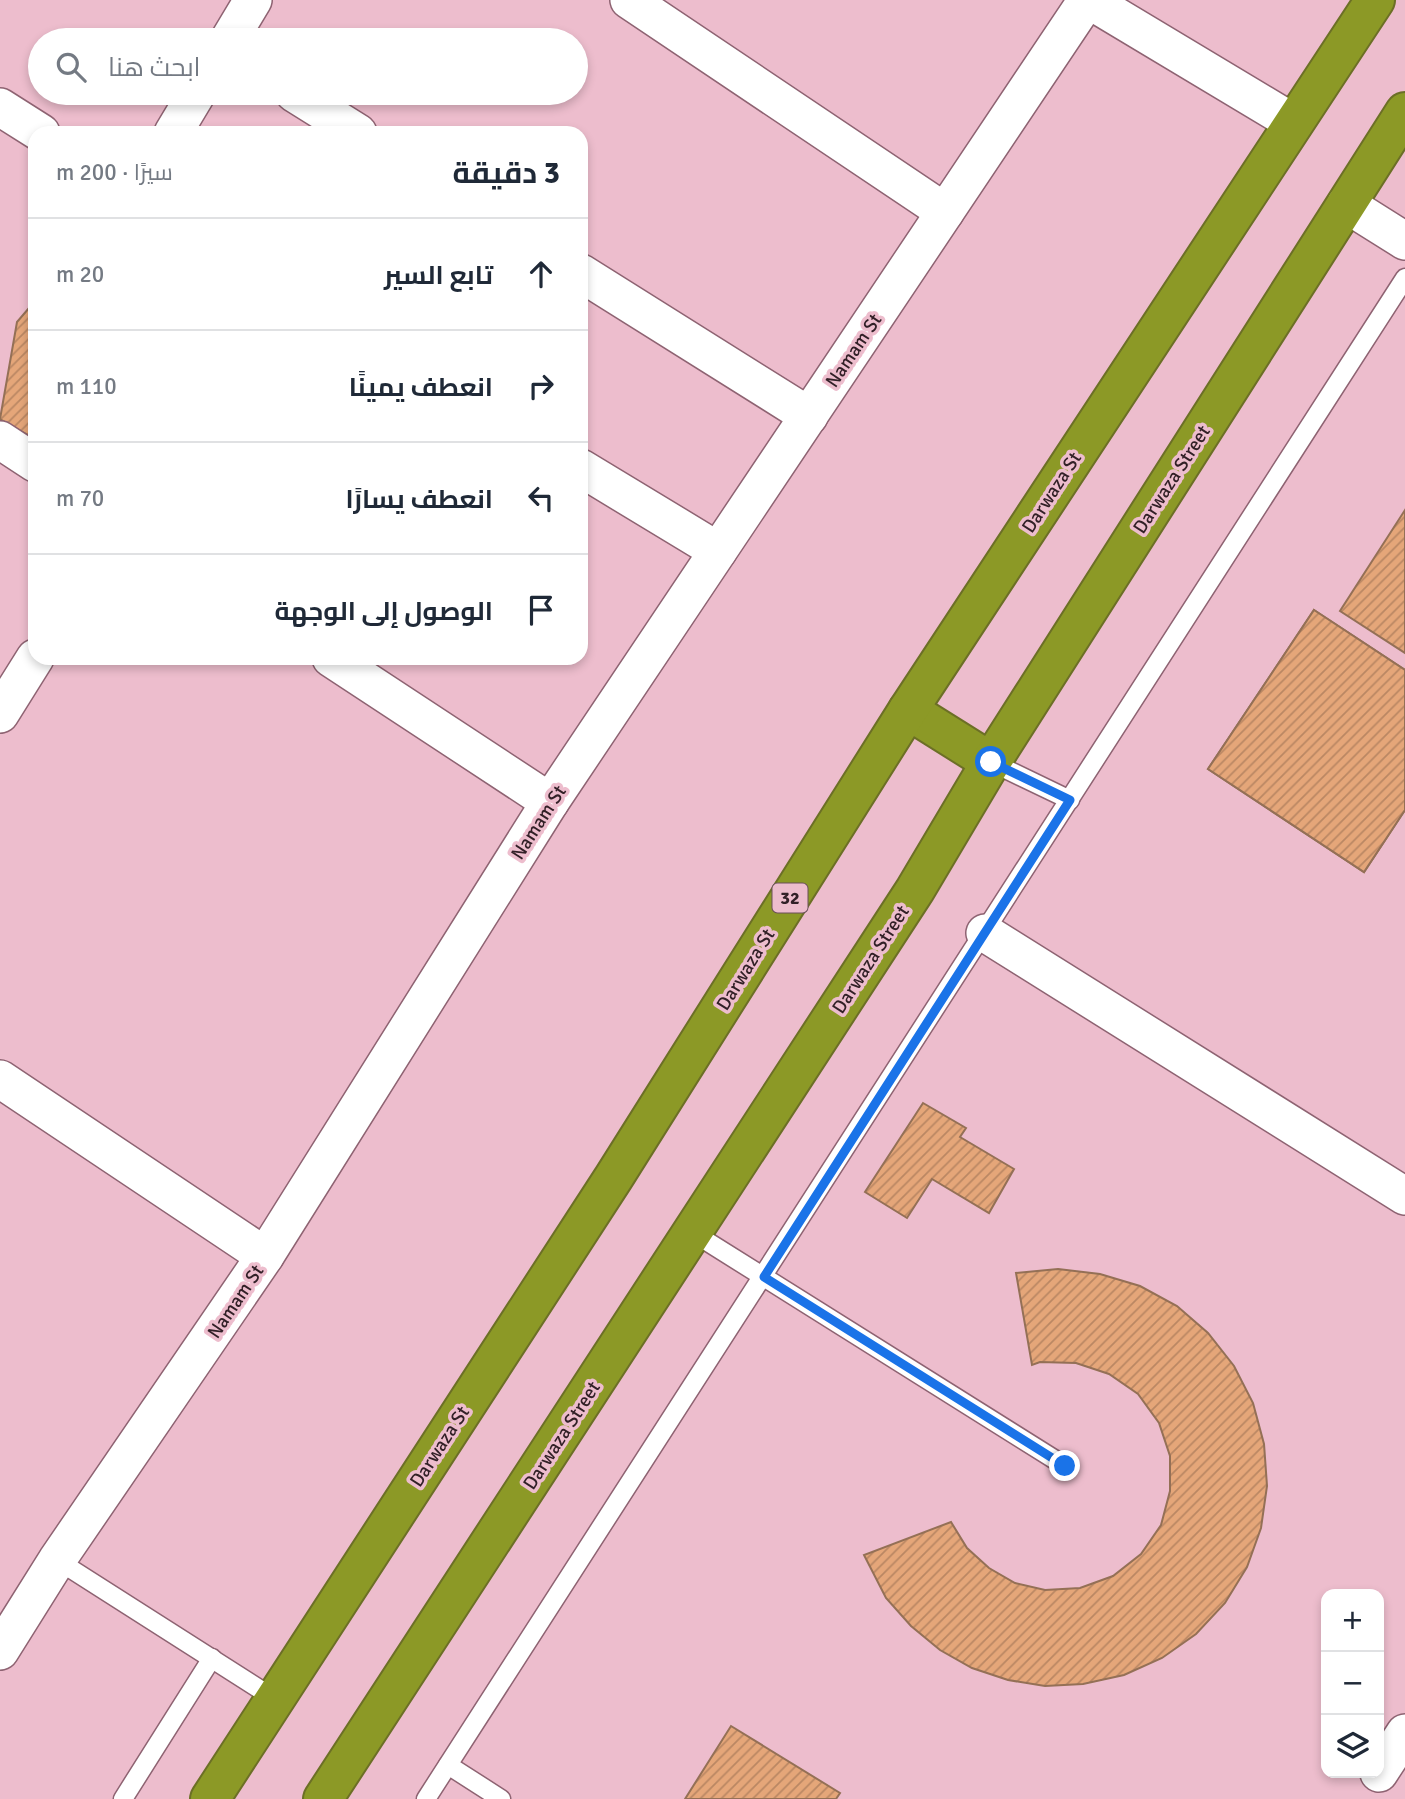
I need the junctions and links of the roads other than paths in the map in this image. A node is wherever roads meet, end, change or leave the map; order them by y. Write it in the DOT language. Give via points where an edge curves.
graph roads {
  1 [pos="253,0"];
  2 [pos="629,0"];
  3 [pos="1088,0"];
  4 [pos="1375,0"];
  5 [pos="236,28"];
  6 [pos="190,105"];
  7 [pos="314,105"];
  8 [pos="0,107"];
  9 [pos="1405,112"];
  10 [pos="1294,123"];
  11 [pos="30,126"];
  12 [pos="177,126"];
  13 [pos="347,126"];
  14 [pos="1346,204"];
  15 [pos="945,212"];
  16 [pos="1405,242"];
  17 [pos="588,277"];
  18 [pos="1405,278"];
  19 [pos="808,416"];
  20 [pos="0,440"];
  21 [pos="28,458"];
  22 [pos="588,472"];
  23 [pos="718,551"];
  24 [pos="31,665"];
  25 [pos="342,665"];
  26 [pos="908,710"];
  27 [pos="0,714"];
  28 [pos="991,762"];
  29 [pos="1070,800"];
  30 [pos="550,802"];
  31 [pos="985,933"];
  32 [pos="0,1079"];
  33 [pos="1405,1196"];
  34 [pos="692,1232"];
  35 [pos="265,1256"];
  36 [pos="764,1277"];
  37 [pos="1065,1466"];
  38 [pos="57,1560"];
  39 [pos="0,1651"];
  40 [pos="212,1658"];
  41 [pos="275,1699"];
  42 [pos="1405,1733"];
  43 [pos="448,1765"];
  44 [pos="1384,1765"];
  45 [pos="1376,1778"];
  46 [pos="123,1799"];
  47 [pos="210,1799"];
  48 [pos="323,1799"];
  49 [pos="426,1799"];
  50 [pos="501,1799"];
  51 [pos="1361,1799"];
  1 -- 5 [label="street"];
  2 -- 15 [label="street"];
  3 -- 10 [label="street"];
  3 -- 15 [label="street, Namam St"];
  4 -- 10 [label="highway, Darwaza St / 32"];
  6 -- 12 [label="street"];
  7 -- 13 [label="street"];
  8 -- 11 [label="street"];
  9 -- 14 [label="highway, Darwaza Street"];
  10 -- 26 [label="highway, Darwaza St / 32"];
  14 -- 16 [label="street"];
  14 -- 28 [label="highway, Darwaza Street"];
  15 -- 19 [label="street, Namam St"];
  17 -- 19 [label="street"];
  18 -- 29 [label="lane"];
  19 -- 23 [label="street, Namam St"];
  20 -- 21 [label="street"];
  22 -- 23 [label="street"];
  23 -- 30 [label="street, Namam St"];
  24 -- 27 [label="street"];
  25 -- 30 [label="street"];
  26 -- 28 [label="highway"];
  26 -- 41 [label="highway, Darwaza St / 32" via="614,1177"];
  28 -- 29 [label="lane"];
  28 -- 34 [label="highway, Darwaza Street" via="915,890"];
  29 -- 31 [label="lane"];
  30 -- 35 [label="street, Namam St"];
  31 -- 33 [label="street"];
  31 -- 36 [label="lane"];
  32 -- 35 [label="street"];
  34 -- 36 [label="lane"];
  34 -- 48 [label="highway, Darwaza Street"];
  35 -- 38 [label="street, Namam St"];
  36 -- 37 [label="lane"];
  36 -- 43 [label="lane"];
  38 -- 39 [label="street, Namam St"];
  38 -- 40 [label="lane"];
  40 -- 41 [label="lane"];
  40 -- 46 [label="lane"];
  41 -- 47 [label="highway, Darwaza St / 32"];
  42 -- 44 [label="street"];
  43 -- 49 [label="lane"];
  43 -- 50 [label="lane"];
  45 -- 51 [label="street"];
}
